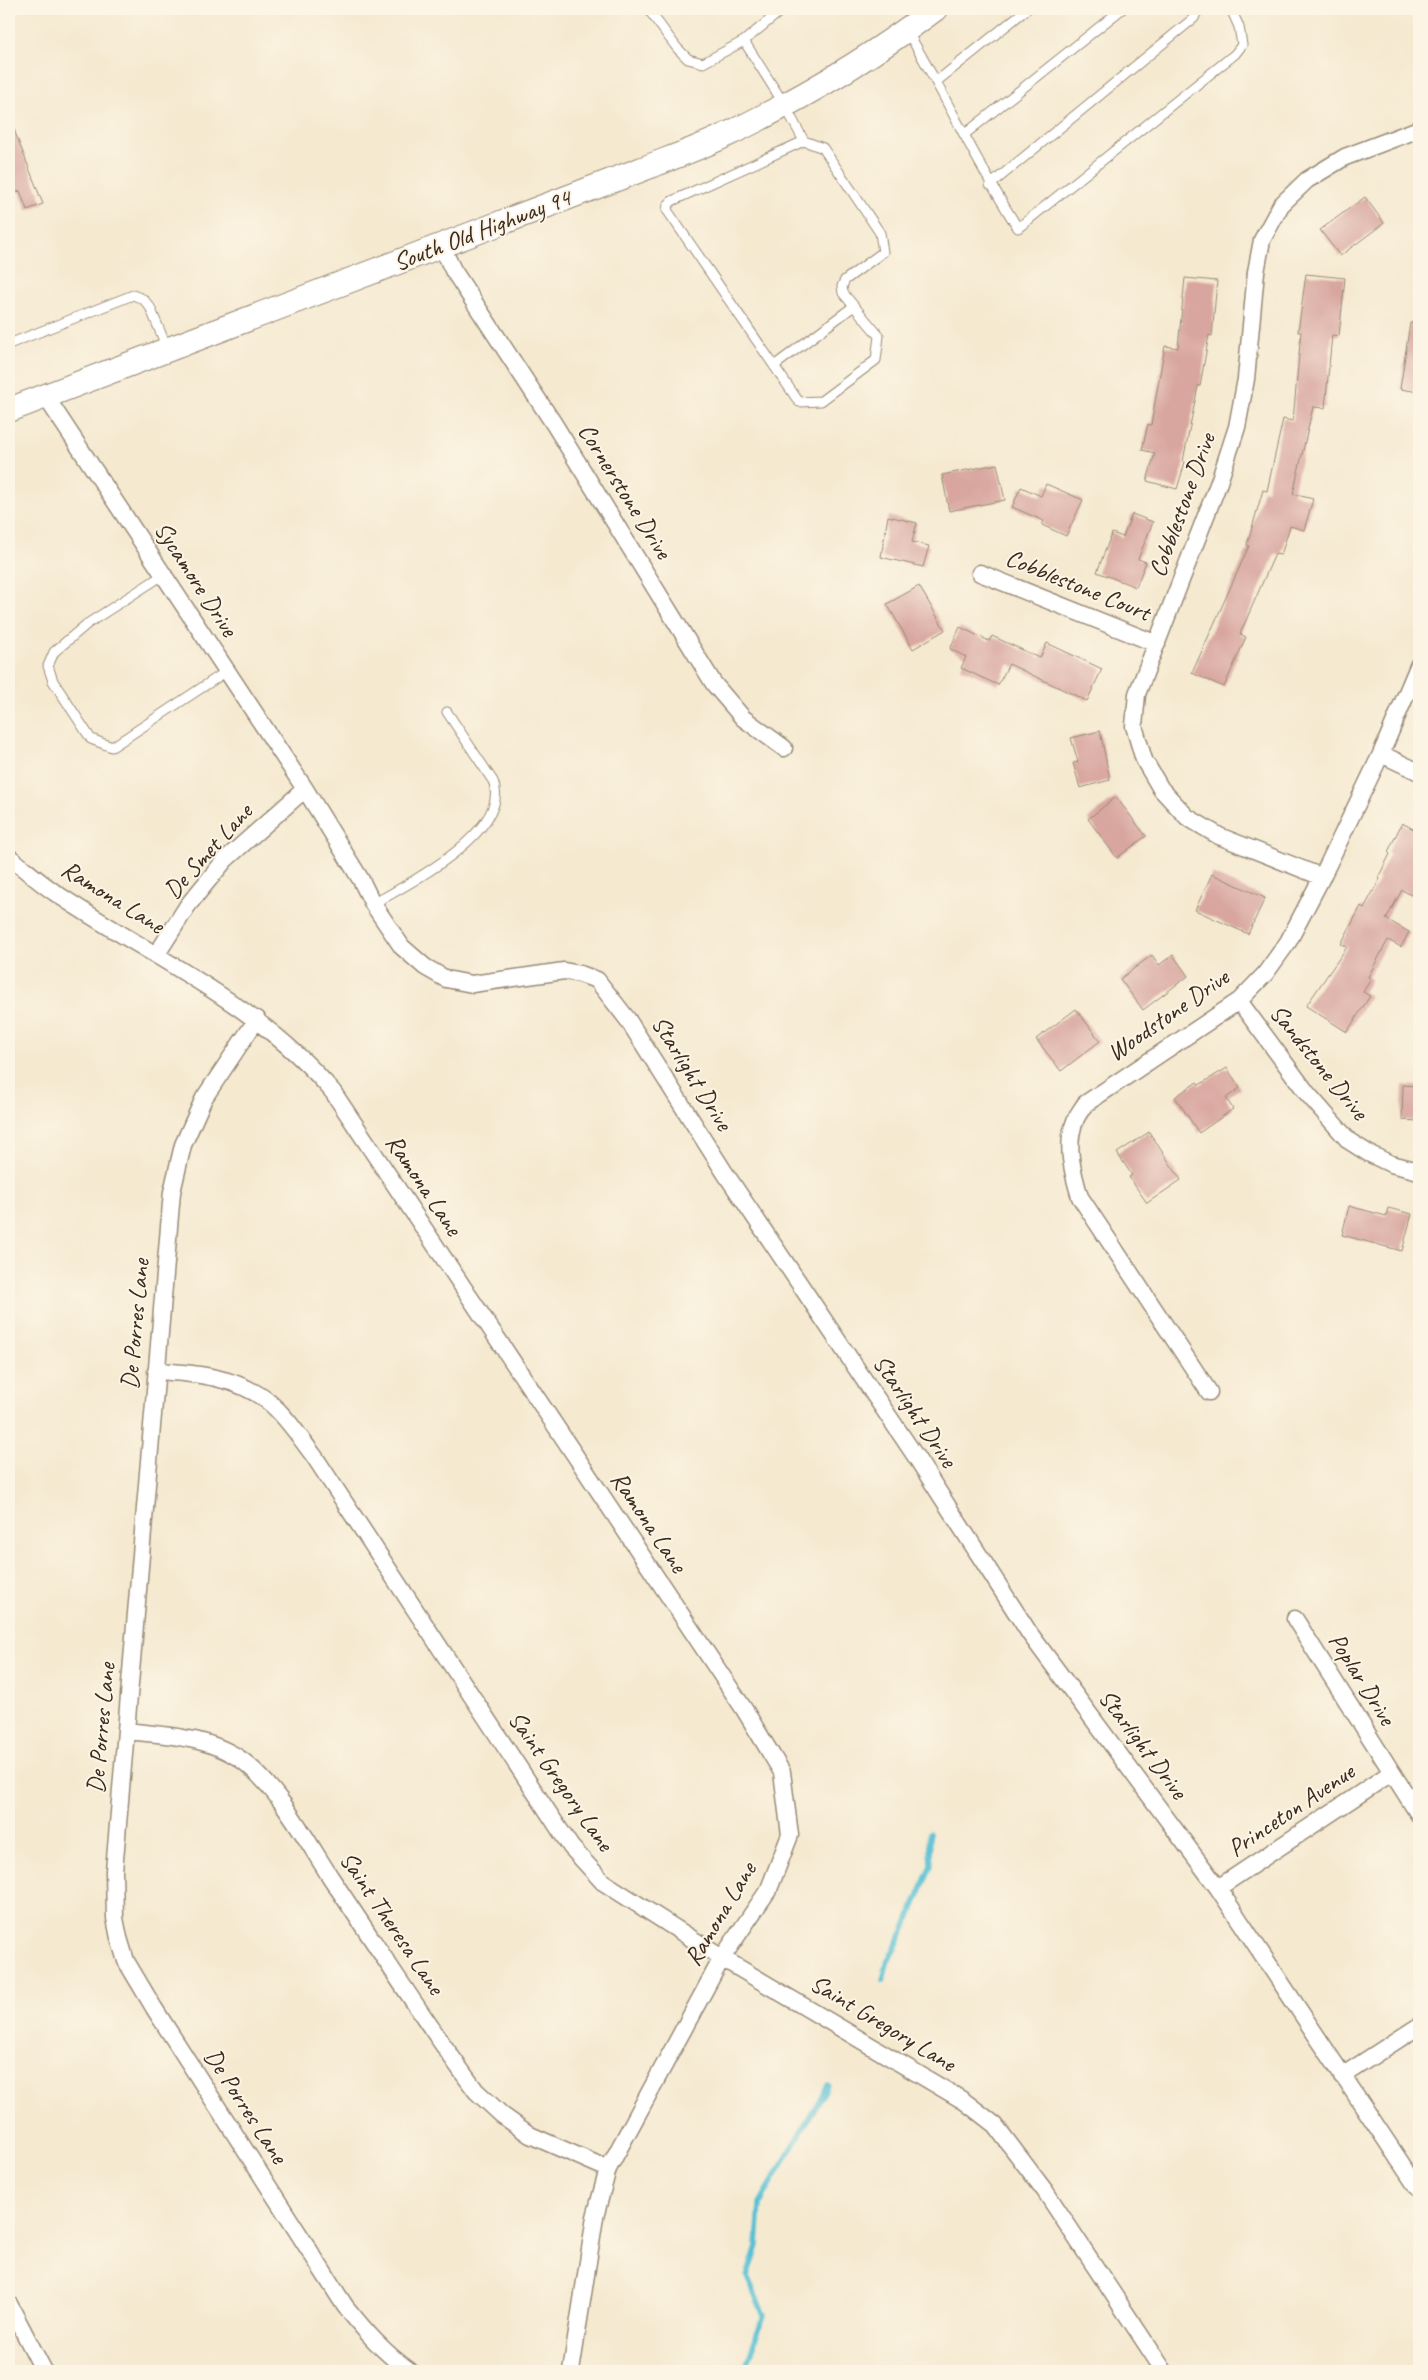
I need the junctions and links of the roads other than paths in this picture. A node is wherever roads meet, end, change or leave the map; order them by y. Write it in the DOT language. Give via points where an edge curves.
graph roads {
  1 [pos="648,9"];
  2 [pos="783,9"];
  3 [pos="936,9"];
  4 [pos="1027,9"];
  5 [pos="1122,9"];
  6 [pos="1198,9"];
  7 [pos="1231,9"];
  8 [pos="907,30"];
  9 [pos="744,41"];
  10 [pos="937,81"];
  11 [pos="784,104"];
  12 [pos="1419,129"];
  13 [pos="965,134"];
  14 [pos="804,141"];
  15 [pos="990,186"];
  16 [pos="441,245"];
  17 [pos="854,306"];
  18 [pos="9,344"];
  19 [pos="168,351"];
  20 [pos="774,366"];
  21 [pos="46,397"];
  22 [pos="9,410"];
  23 [pos="980,573"];
  24 [pos="164,575"];
  25 [pos="1156,644"];
  26 [pos="1419,664"];
  27 [pos="227,671"];
  28 [pos="447,712"];
  29 [pos="784,748"];
  30 [pos="1381,754"];
  31 [pos="1419,772"];
  32 [pos="304,789"];
  33 [pos="9,858"];
  34 [pos="1322,877"];
  35 [pos="373,904"];
  36 [pos="157,954"];
  37 [pos="1238,1001"];
  38 [pos="257,1019"];
  39 [pos="1419,1171"];
  40 [pos="156,1371"];
  41 [pos="1209,1392"];
  42 [pos="1295,1618"];
  43 [pos="126,1731"];
  44 [pos="1391,1773"];
  45 [pos="1419,1815"];
  46 [pos="1218,1888"];
  47 [pos="722,1958"];
  48 [pos="1419,2026"];
  49 [pos="1342,2076"];
  50 [pos="608,2169"];
  51 [pos="1419,2190"];
  52 [pos="9,2304"];
  53 [pos="44,2371"];
  54 [pos="410,2371"];
  55 [pos="571,2371"];
  56 [pos="1164,2371"];
  1 -- 9 [label="lane" via="688,59 703,63"];
  2 -- 9 [label="lane"];
  3 -- 8 [label="main road, South Old Highway 94"];
  4 -- 10 [label="lane"];
  5 -- 13 [label="lane"];
  6 -- 15 [label="lane" via="1194,18"];
  7 -- 15 [label="lane" via="1242,45 1236,54 1032,218 1018,228"];
  8 -- 10 [label="lane"];
  8 -- 11 [label="main road, South Old Highway 94" via="844,71"];
  9 -- 11 [label="lane"];
  10 -- 13 [label="lane"];
  11 -- 14 [label="lane"];
  11 -- 16 [label="main road, South Old Highway 94" via="716,140"];
  12 -- 25 [label="street, Cobblestone Drive" via="1345,157 1307,180 1281,205 1262,240 1246,379 1237,427"];
  13 -- 15 [label="lane"];
  14 -- 17 [label="lane" via="823,148 880,232 883,252 845,280 842,286 843,293"];
  14 -- 20 [label="lane" via="672,201 667,210"];
  16 -- 19 [label="main road, South Old Highway 94"];
  16 -- 29 [label="street, Cornerstone Drive" via="453,270 554,424 714,684 743,718"];
  17 -- 20 [label="lane"];
  17 -- 20 [label="lane" via="879,336 876,360 821,401 799,402"];
  18 -- 19 [label="lane" via="133,295 150,307"];
  19 -- 21 [label="main road, South Old Highway 94"];
  21 -- 22 [label="main road, South Old Highway 94"];
  21 -- 24 [label="street, Sycamore Drive"];
  23 -- 25 [label="street, Cobblestone Court"];
  24 -- 27 [label="street, Sycamore Drive"];
  24 -- 27 [label="lane" via="88,624 54,652 48,666 53,681 91,739 112,747"];
  25 -- 34 [label="street, Cobblestone Drive" via="1136,694 1134,726 1144,760 1161,789 1187,817 1219,836"];
  26 -- 30 [label="street, Woodstone Drive"];
  27 -- 32 [label="street, Sycamore Drive"];
  28 -- 35 [label="lane" via="493,781 496,801 475,834 428,874"];
  30 -- 31 [label="street"];
  30 -- 34 [label="street, Woodstone Drive"];
  32 -- 35 [label="street, Starlight Drive"];
  32 -- 36 [label="street, De Smet Lane" via="225,860 188,905"];
  33 -- 36 [label="street, Ramona Lane" via="56,894"];
  34 -- 37 [label="street, Woodstone Drive" via="1288,942 1266,974"];
  35 -- 46 [label="street, Starlight Drive" via="402,947 425,967 446,979 472,984 564,971 597,980 628,1020 1030,1634"];
  36 -- 38 [label="street, Ramona Lane"];
  37 -- 39 [label="street, Sandstone Drive" via="1307,1093 1349,1141 1391,1164"];
  37 -- 41 [label="street, Woodstone Drive" via="1085,1104 1075,1121 1071,1138 1072,1168 1080,1197"];
  38 -- 40 [label="street, De Porres Lane" via="204,1098 184,1145 172,1192"];
  38 -- 47 [label="street, Ramona Lane" via="293,1049 333,1092 744,1709 782,1772 790,1835 769,1889"];
  40 -- 43 [label="street, De Porres Lane"];
  40 -- 47 [label="street, Saint Gregory Lane" via="232,1382 269,1402 288,1421 570,1847 603,1882"];
  42 -- 44 [label="street, Poplar Drive"];
  43 -- 50 [label="street, Saint Theresa Lane" via="206,1744 248,1765 288,1812 476,2091 530,2135"];
  43 -- 54 [label="street, De Porres Lane" via="114,1871 115,1918 126,1961 345,2306 371,2338"];
  44 -- 45 [label="street, Poplar Drive"];
  44 -- 46 [label="street, Princeton Avenue"];
  46 -- 49 [label="street, Starlight Drive"];
  47 -- 50 [label="street, Ramona Lane"];
  47 -- 56 [label="street, Saint Gregory Lane" via="964,2101 995,2125 1045,2191"];
  48 -- 49 [label="street"];
  49 -- 51 [label="street, Starlight Drive"];
  50 -- 55 [label="street, Ramona Lane" via="595,2217"];
  52 -- 53 [label="street"];
}
